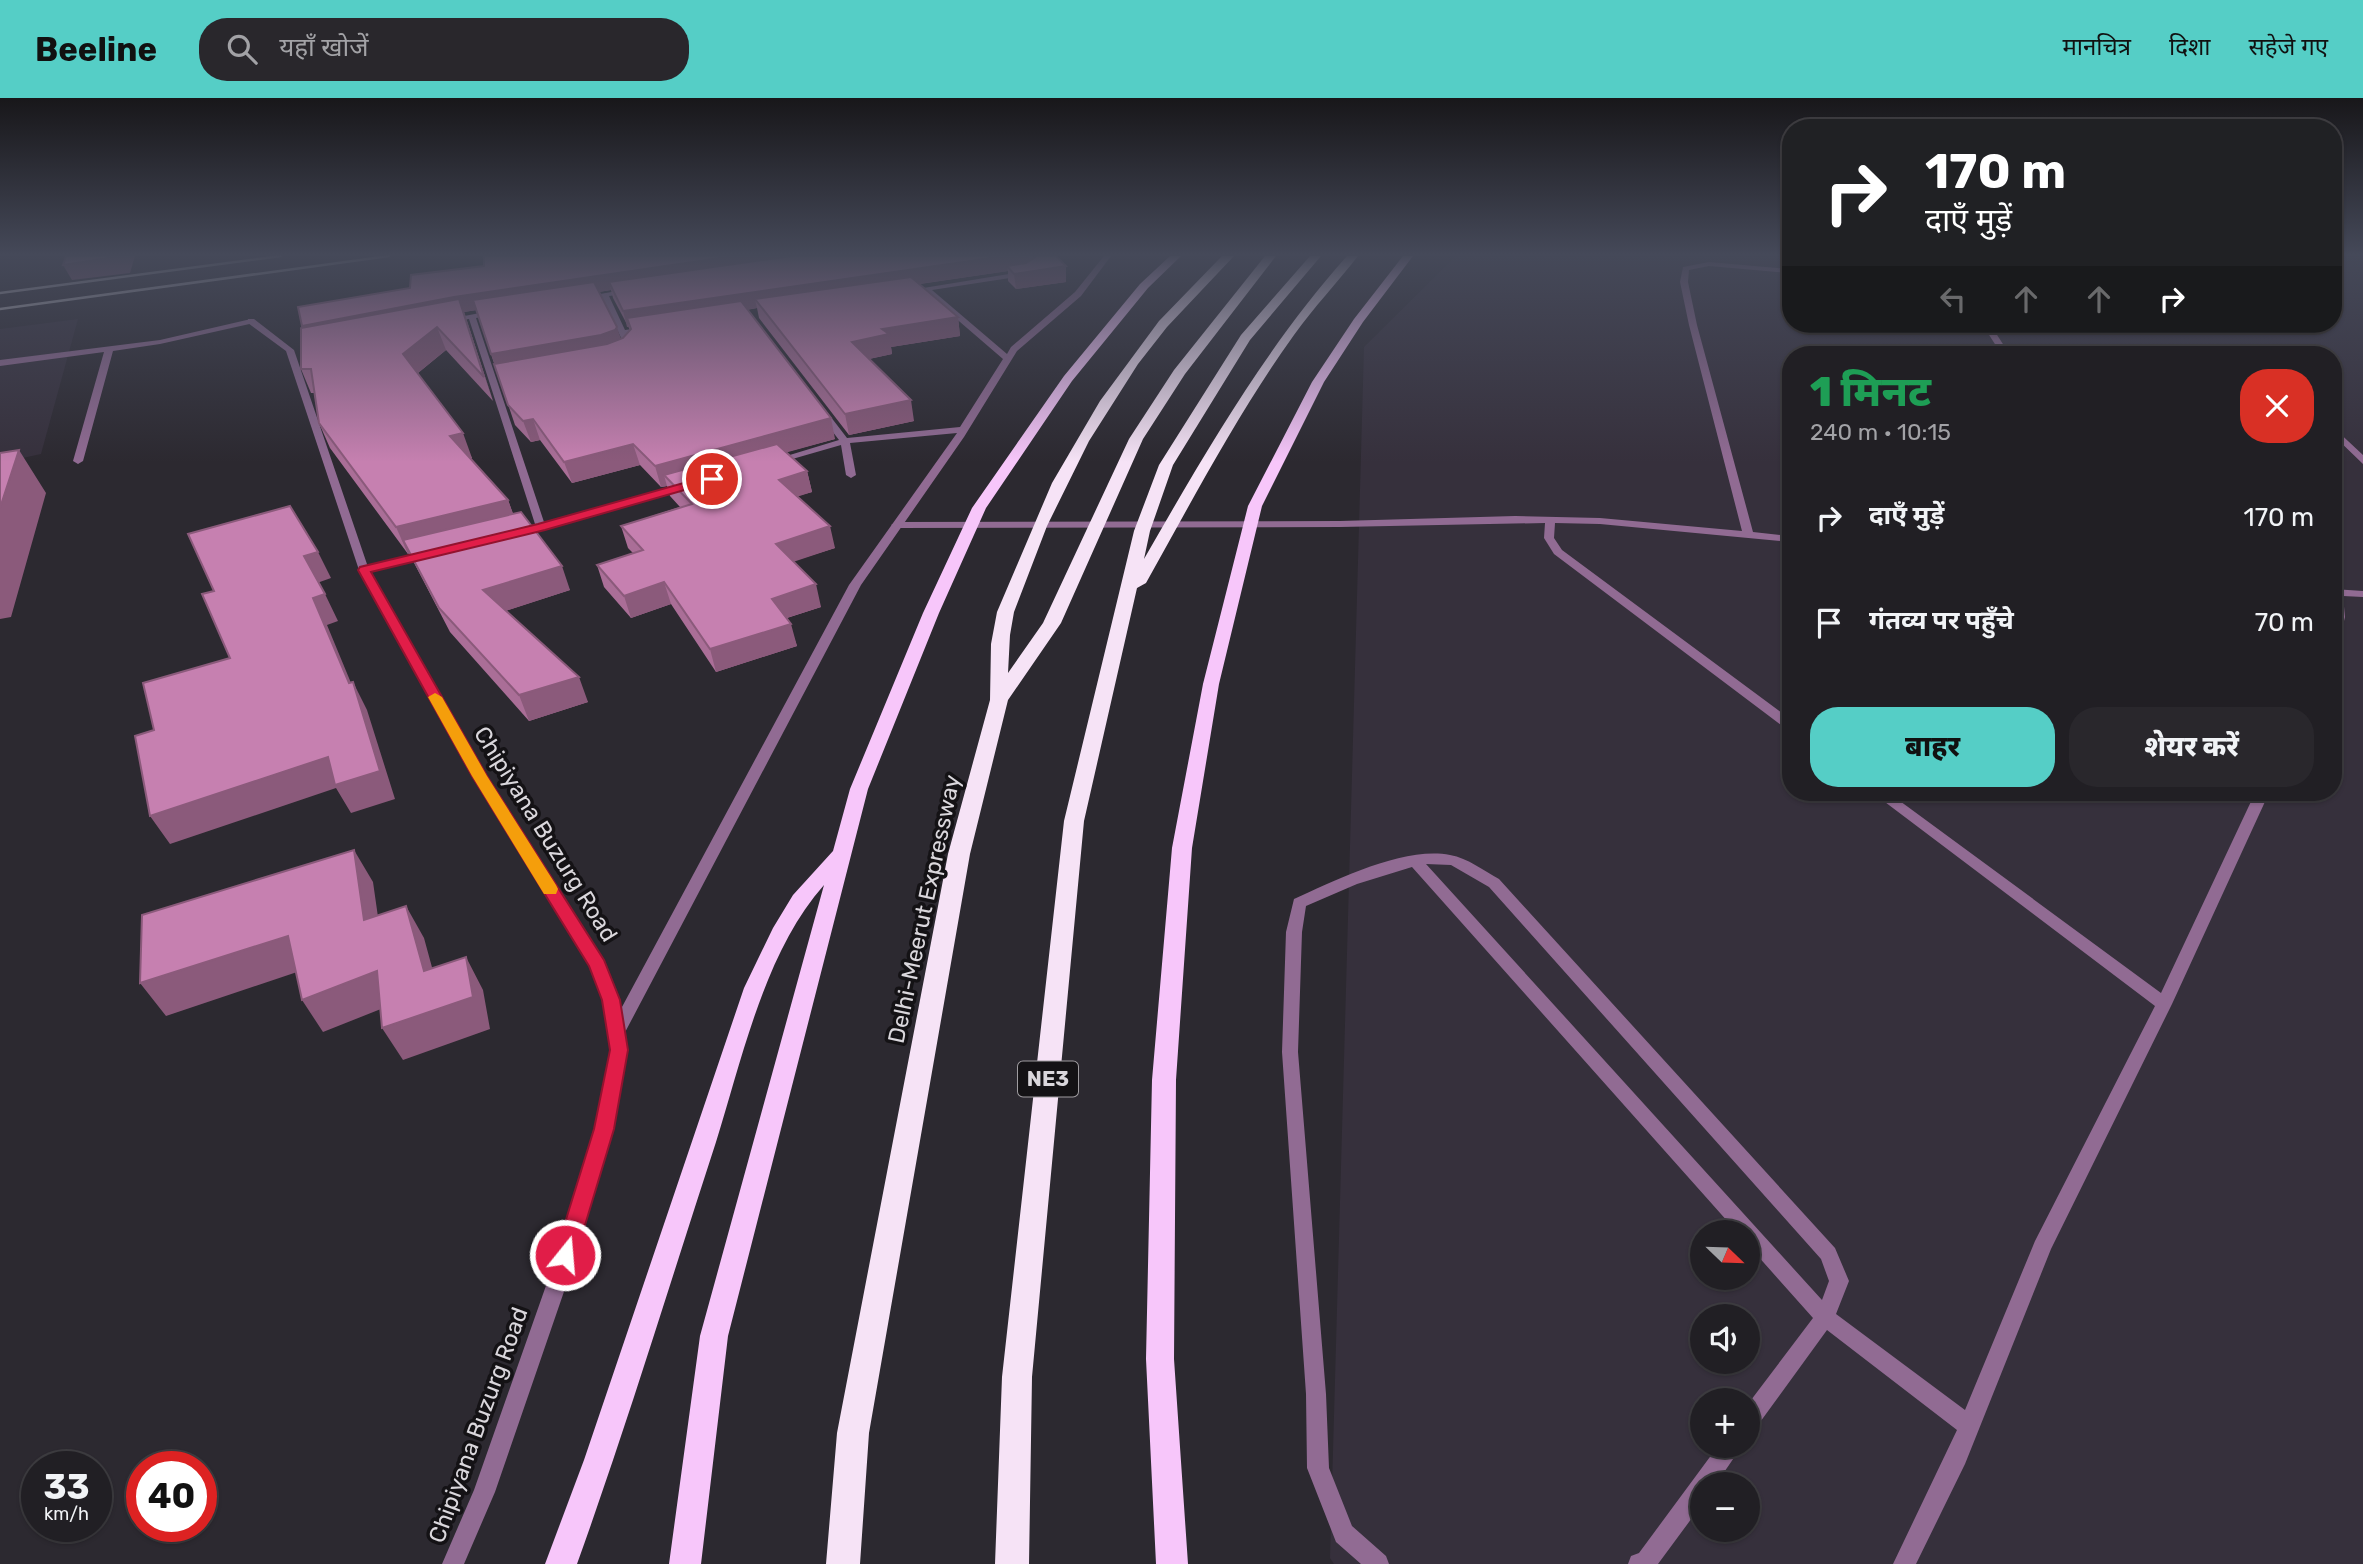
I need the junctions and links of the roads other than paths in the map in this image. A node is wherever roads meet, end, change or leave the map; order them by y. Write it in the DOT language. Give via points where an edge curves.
graph roads {
  1 [pos="236,324"];
  2 [pos="256,324"];
  3 [pos="475,324"];
  4 [pos="618,324"];
  5 [pos="967,324"];
  6 [pos="1041,324"];
  7 [pos="1113,324"];
  8 [pos="1163,324"];
  9 [pos="1214,324"];
  10 [pos="1257,324"];
  11 [pos="1297,324"];
  12 [pos="1356,324"];
  13 [pos="1693,324"];
  14 [pos="661,327"];
  15 [pos="622,333"];
  16 [pos="304,347"];
  17 [pos="108,350"];
  18 [pos="290,350"];
  19 [pos="625,353"];
  20 [pos="1008,359"];
  21 [pos="0,363"];
  22 [pos="506,378"];
  23 [pos="493,380"];
  24 [pos="813,399"];
  25 [pos="962,430"];
  26 [pos="2342,439"];
  27 [pos="845,441"];
  28 [pos="78,461"];
  29 [pos="2363,461"];
  30 [pos="765,464"];
  31 [pos="851,475"];
  32 [pos="699,482"];
  33 [pos="1550,520"];
  34 [pos="896,525"];
  35 [pos="541,527"];
  36 [pos="1748,535"];
  37 [pos="503,536"];
  38 [pos="1782,538"];
  39 [pos="440,551"];
  40 [pos="364,570"];
  41 [pos="2342,592"];
  42 [pos="2363,594"];
  43 [pos="1128,600"];
  44 [pos="999,700"];
  45 [pos="1782,719"];
  46 [pos="1892,801"];
  47 [pos="2258,801"];
  48 [pos="842,853"];
  49 [pos="1414,860"];
  50 [pos="2164,1004"];
  51 [pos="616,1033"];
  52 [pos="1825,1317"];
  53 [pos="1760,1406"];
  54 [pos="1969,1426"];
  55 [pos="1690,1501"];
  56 [pos="1644,1563"];
  57 [pos="453,1564"];
  58 [pos="561,1564"];
  59 [pos="685,1564"];
  60 [pos="843,1564"];
  61 [pos="1012,1564"];
  62 [pos="1172,1564"];
  63 [pos="1378,1564"];
  64 [pos="1904,1564"];
  1 -- 17 [label="street"];
  2 -- 18 [label="street"];
  3 -- 23 [label="street"];
  4 -- 15 [label="street"];
  5 -- 20 [label="street"];
  6 -- 20 [label="street"];
  7 -- 48 [label="highway" via="1068,379 977,511 859,789"];
  8 -- 44 [label="highway" via="1086,435 1040,521 1002,625"];
  9 -- 44 [label="highway, Delhi-Meerut Expressway" via="1136,439 1052,623"];
  10 -- 43 [label="highway, NE3" via="1166,465 1142,531"];
  11 -- 43 [label="highway" via="1224,433"];
  12 -- 62 [label="highway" via="1318,382 1255,506 1211,684 1182,848 1164,1080 1160,1359"];
  13 -- 36 [label="street"];
  14 -- 15 [label="street"];
  15 -- 19 [label="street" via="630,347"];
  16 -- 18 [label="street"];
  17 -- 21 [label="street"];
  17 -- 28 [label="street"];
  18 -- 40 [label="street, Chipiyana Buzurg Road"];
  20 -- 25 [label="street"];
  22 -- 23 [label="street"];
  23 -- 35 [label="street"];
  24 -- 27 [label="street"];
  25 -- 27 [label="street"];
  25 -- 34 [label="street"];
  26 -- 29 [label="street"];
  27 -- 30 [label="street"];
  27 -- 31 [label="street"];
  32 -- 35 [label="street"];
  33 -- 34 [label="street"];
  33 -- 36 [label="street"];
  33 -- 45 [label="street" via="1549,538 1558,552"];
  34 -- 51 [label="street" via="855,585"];
  35 -- 37 [label="street"];
  36 -- 38 [label="street"];
  39 -- 40 [label="street"];
  40 -- 51 [label="street, Chipiyana Buzurg Road" via="479,776 597,964 611,1000"];
  41 -- 42 [label="street"];
  43 -- 61 [label="highway, NE3" via="1074,821 1017,1377"];
  44 -- 60 [label="highway, Delhi-Meerut Expressway" via="959,854 852,1433"];
  46 -- 50 [label="street"];
  47 -- 50 [label="street"];
  48 -- 58 [label="highway" via="802,898 769,957"];
  48 -- 59 [label="highway" via="714,1336"];
  49 -- 52 [label="street"];
  49 -- 52 [label="street" via="1450,860 1494,883 1782,1200 1828,1254 1839,1281"];
  49 -- 63 [label="street" via="1299,903 1294,932 1290,1052 1318,1468 1344,1534"];
  50 -- 54 [label="street" via="2042,1247"];
  51 -- 57 [label="street, Chipiyana Buzurg Road" via="619,1050 604,1129 558,1280 484,1492"];
  52 -- 53 [label="street"];
  52 -- 54 [label="street"];
  54 -- 64 [label="street"];
  55 -- 56 [label="street"];
}
